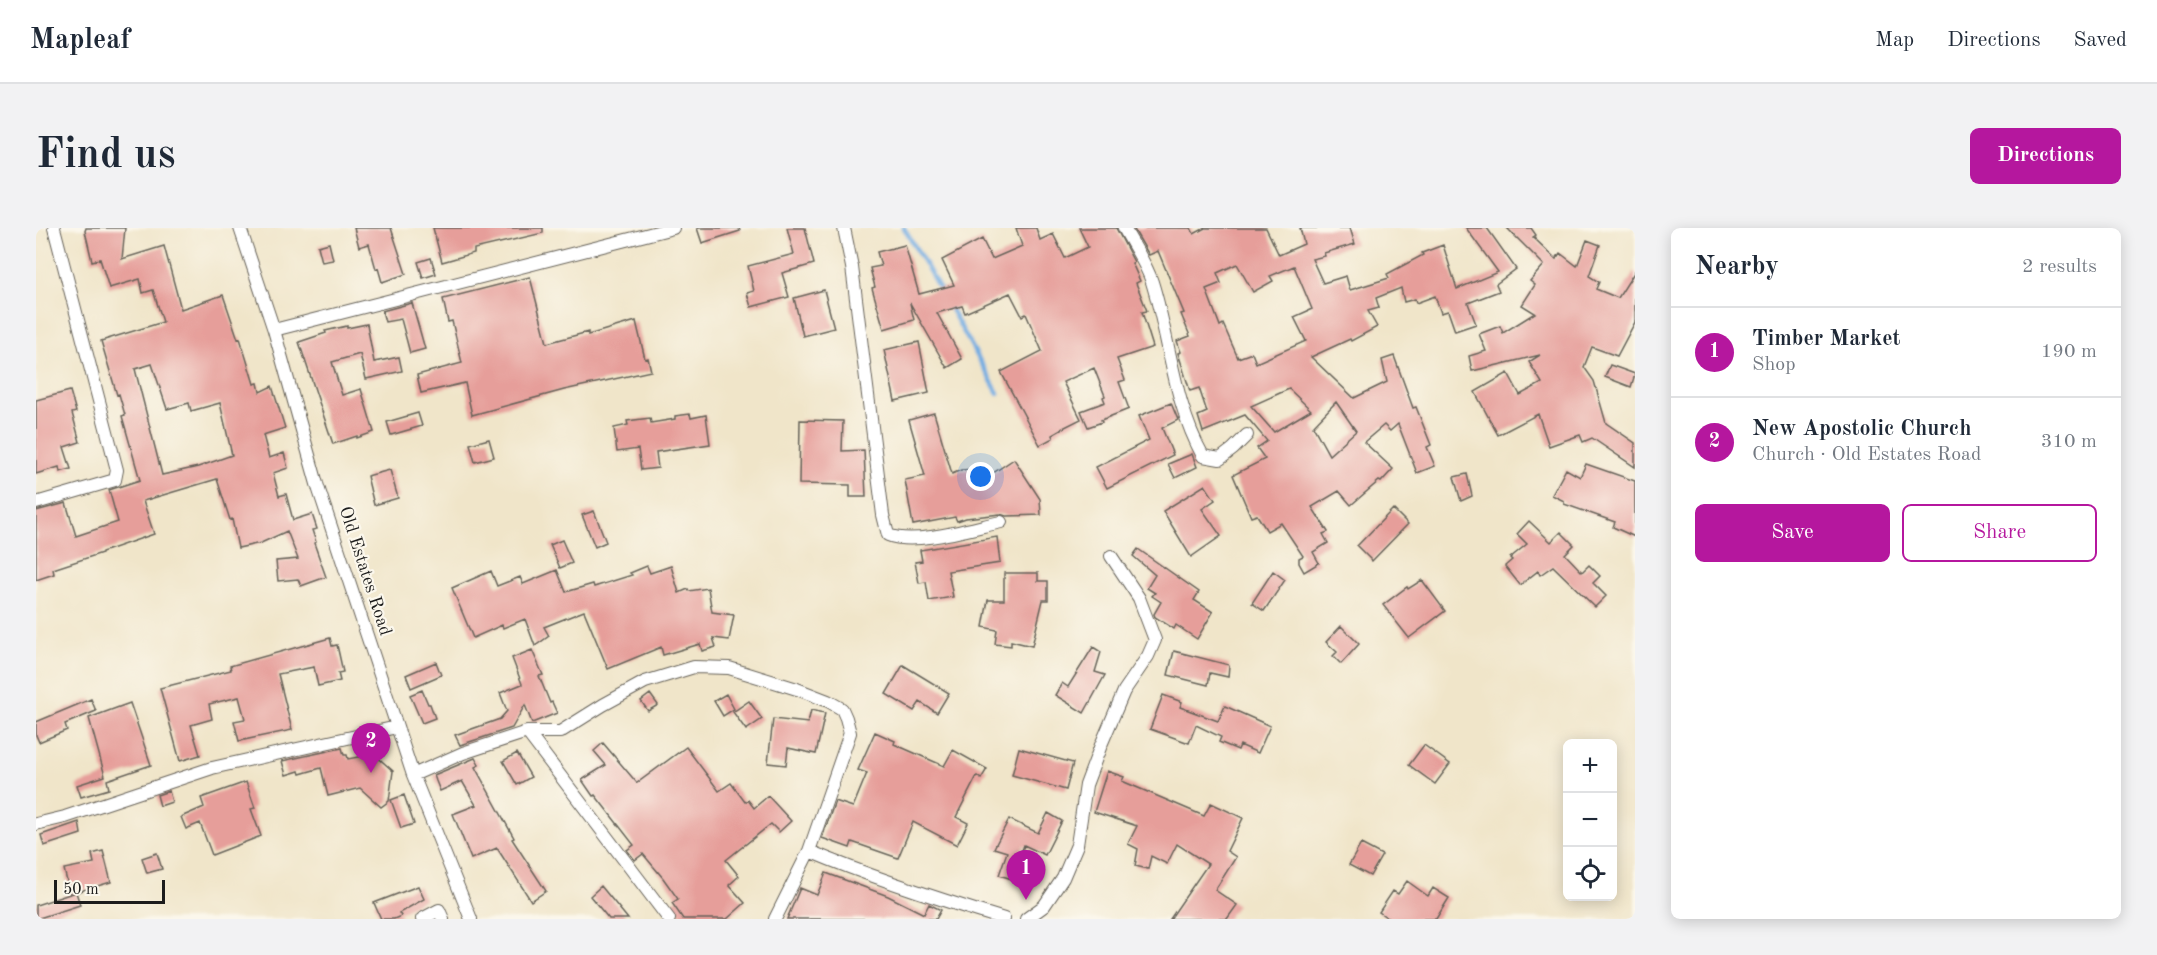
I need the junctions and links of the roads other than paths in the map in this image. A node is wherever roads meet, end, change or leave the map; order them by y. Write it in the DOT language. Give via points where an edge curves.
graph roads {
  1 [pos="54,228"];
  2 [pos="240,228"];
  3 [pos="673,228"];
  4 [pos="844,228"];
  5 [pos="1124,228"];
  6 [pos="274,330"];
  7 [pos="1247,435"];
  8 [pos="36,502"];
  9 [pos="1001,522"];
  10 [pos="1111,556"];
  11 [pos="397,727"];
  12 [pos="527,732"];
  13 [pos="413,775"];
  14 [pos="36,824"];
  15 [pos="809,851"];
  16 [pos="422,919"];
  17 [pos="442,919"];
  18 [pos="471,919"];
  19 [pos="669,919"];
  20 [pos="775,919"];
  21 [pos="1004,919"];
  22 [pos="1026,919"];
  1 -- 8 [label="street" via="117,470 115,480"];
  2 -- 6 [label="street, Old Estates Road"];
  3 -- 6 [label="street"];
  4 -- 9 [label="street" via="888,535 916,539"];
  5 -- 7 [label="street" via="1151,279 1172,371 1203,456 1220,459"];
  6 -- 11 [label="street, Old Estates Road" via="317,484"];
  10 -- 22 [label="street" via="1138,598 1155,640 1124,691 1101,745 1086,785 1077,845 1063,878 1044,906"];
  11 -- 13 [label="street, Old Estates Road"];
  11 -- 14 [label="street" via="212,768"];
  12 -- 13 [label="street" via="462,753"];
  12 -- 15 [label="street" via="560,732 645,682 694,667 729,668 828,701 842,709 850,733"];
  12 -- 19 [label="street"];
  13 -- 18 [label="street, Old Estates Road"];
  15 -- 20 [label="street"];
  15 -- 21 [label="street" via="852,870"];
  16 -- 17 [label="street" via="439,910"];
}
